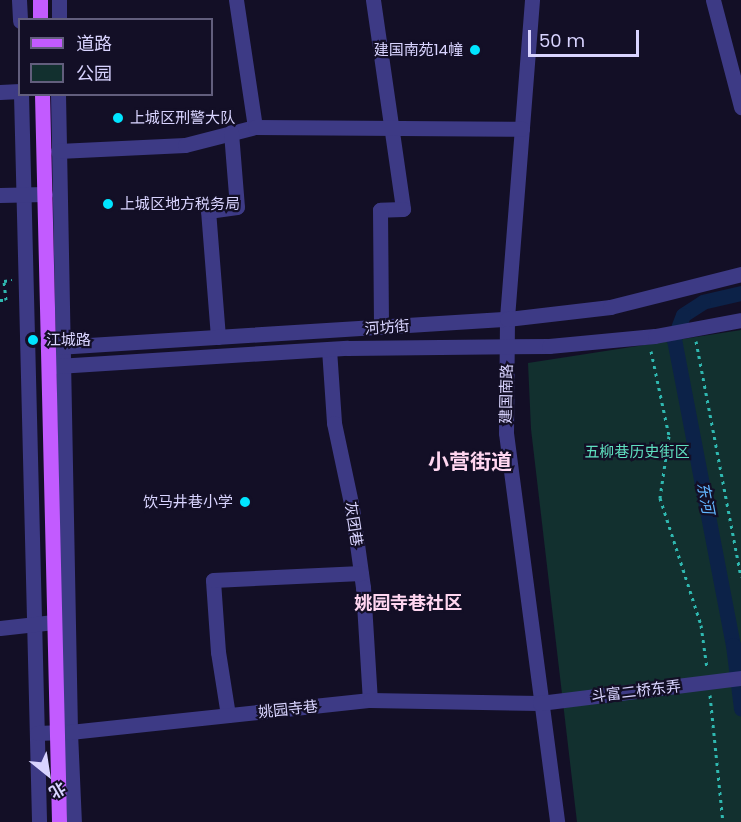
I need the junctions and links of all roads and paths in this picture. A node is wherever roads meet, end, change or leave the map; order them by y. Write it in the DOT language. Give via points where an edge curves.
graph roads {
  1 [pos="19,0"];
  2 [pos="39,0"];
  3 [pos="59,0"];
  4 [pos="236,0"];
  5 [pos="373,0"];
  6 [pos="532,0"];
  7 [pos="713,0"];
  8 [pos="20,18"];
  9 [pos="40,18"];
  10 [pos="58,18"];
  11 [pos="0,92"];
  12 [pos="18,93"];
  13 [pos="20,96"];
  14 [pos="42,96"];
  15 [pos="58,96"];
  16 [pos="741,107"];
  17 [pos="255,127"];
  18 [pos="392,128"];
  19 [pos="522,129"];
  20 [pos="231,132"];
  21 [pos="58,151"];
  22 [pos="24,194"];
  23 [pos="45,194"];
  24 [pos="0,195"];
  25 [pos="741,274"];
  26 [pos="12,280"];
  27 [pos="0,300"];
  28 [pos="507,319"];
  29 [pos="741,320"];
  30 [pos="381,327"];
  31 [pos="690,331"];
  32 [pos="218,337"];
  33 [pos="652,337"];
  34 [pos="57,347"];
  35 [pos="507,347"];
  36 [pos="29,348"];
  37 [pos="329,349"];
  38 [pos="57,366"];
  39 [pos="29,368"];
  40 [pos="361,573"];
  41 [pos="741,577"];
  42 [pos="54,622"];
  43 [pos="34,623"];
  44 [pos="0,628"];
  45 [pos="736,679"];
  46 [pos="709,682"];
  47 [pos="370,700"];
  48 [pos="540,703"];
  49 [pos="228,715"];
  50 [pos="63,732"];
  51 [pos="37,733"];
  52 [pos="39,822"];
  53 [pos="59,822"];
  54 [pos="74,822"];
  55 [pos="557,822"];
  56 [pos="723,822"];
  1 -- 8 [label="street"];
  2 -- 9 [label="main road"];
  3 -- 10 [label="street"];
  4 -- 17 [label="street"];
  5 -- 18 [label="street"];
  6 -- 19 [label="street, 建国南路"];
  7 -- 16 [label="street"];
  11 -- 12 [label="street"];
  13 -- 22 [label="street"];
  14 -- 15 [label="main road"];
  14 -- 23 [label="main road"];
  15 -- 21 [label="street"];
  17 -- 18 [label="street"];
  17 -- 20 [label="street"];
  18 -- 19 [label="street"];
  18 -- 30 [label="street" via="404,209 380,210"];
  19 -- 28 [label="street, 建国南路"];
  20 -- 21 [label="street" via="185,145"];
  20 -- 32 [label="street" via="237,207 208,211"];
  21 -- 34 [label="street"];
  22 -- 23 [label="street"];
  22 -- 24 [label="street"];
  22 -- 36 [label="street"];
  23 -- 34 [label="main road"];
  25 -- 28 [label="street, 河坊街" via="610,307"];
  26 -- 27 [label="path" via="4,281 6,300"];
  28 -- 30 [label="street, 河坊街"];
  28 -- 35 [label="street, 建国南路"];
  29 -- 31 [label="street, 河坊街"];
  30 -- 32 [label="street, 河坊街"];
  31 -- 33 [label="street, 河坊街"];
  31 -- 41 [label="path"];
  32 -- 34 [label="street, 河坊街"];
  33 -- 35 [label="street, 河坊街"];
  33 -- 46 [label="path" via="669,436 660,498 700,625"];
  34 -- 36 [label="street, 河坊街"];
  34 -- 38 [label="main road"];
  35 -- 37 [label="street, 河坊街"];
  35 -- 48 [label="street, 建国南路" via="506,433"];
  36 -- 39 [label="street"];
  37 -- 38 [label="street, 河坊街"];
  37 -- 40 [label="street, 灰团巷" via="334,423"];
  38 -- 39 [label="street, 河坊街"];
  38 -- 42 [label="main road"];
  38 -- 50 [label="street"];
  39 -- 43 [label="street"];
  40 -- 47 [label="street, 灰团巷"];
  40 -- 49 [label="street" via="213,580"];
  42 -- 43 [label="street"];
  42 -- 50 [label="main road"];
  43 -- 44 [label="street"];
  43 -- 51 [label="street"];
  45 -- 46 [label="street, 斗富二桥东弄"];
  46 -- 48 [label="street, 斗富二桥东弄"];
  46 -- 56 [label="path"];
  47 -- 48 [label="street, 姚园寺巷"];
  47 -- 49 [label="street, 姚园寺巷"];
  48 -- 55 [label="street, 建国南路"];
  49 -- 50 [label="street, 姚园寺巷"];
  50 -- 51 [label="street, 姚园寺巷"];
  50 -- 53 [label="main road"];
  50 -- 54 [label="street"];
  51 -- 52 [label="street"];
}
